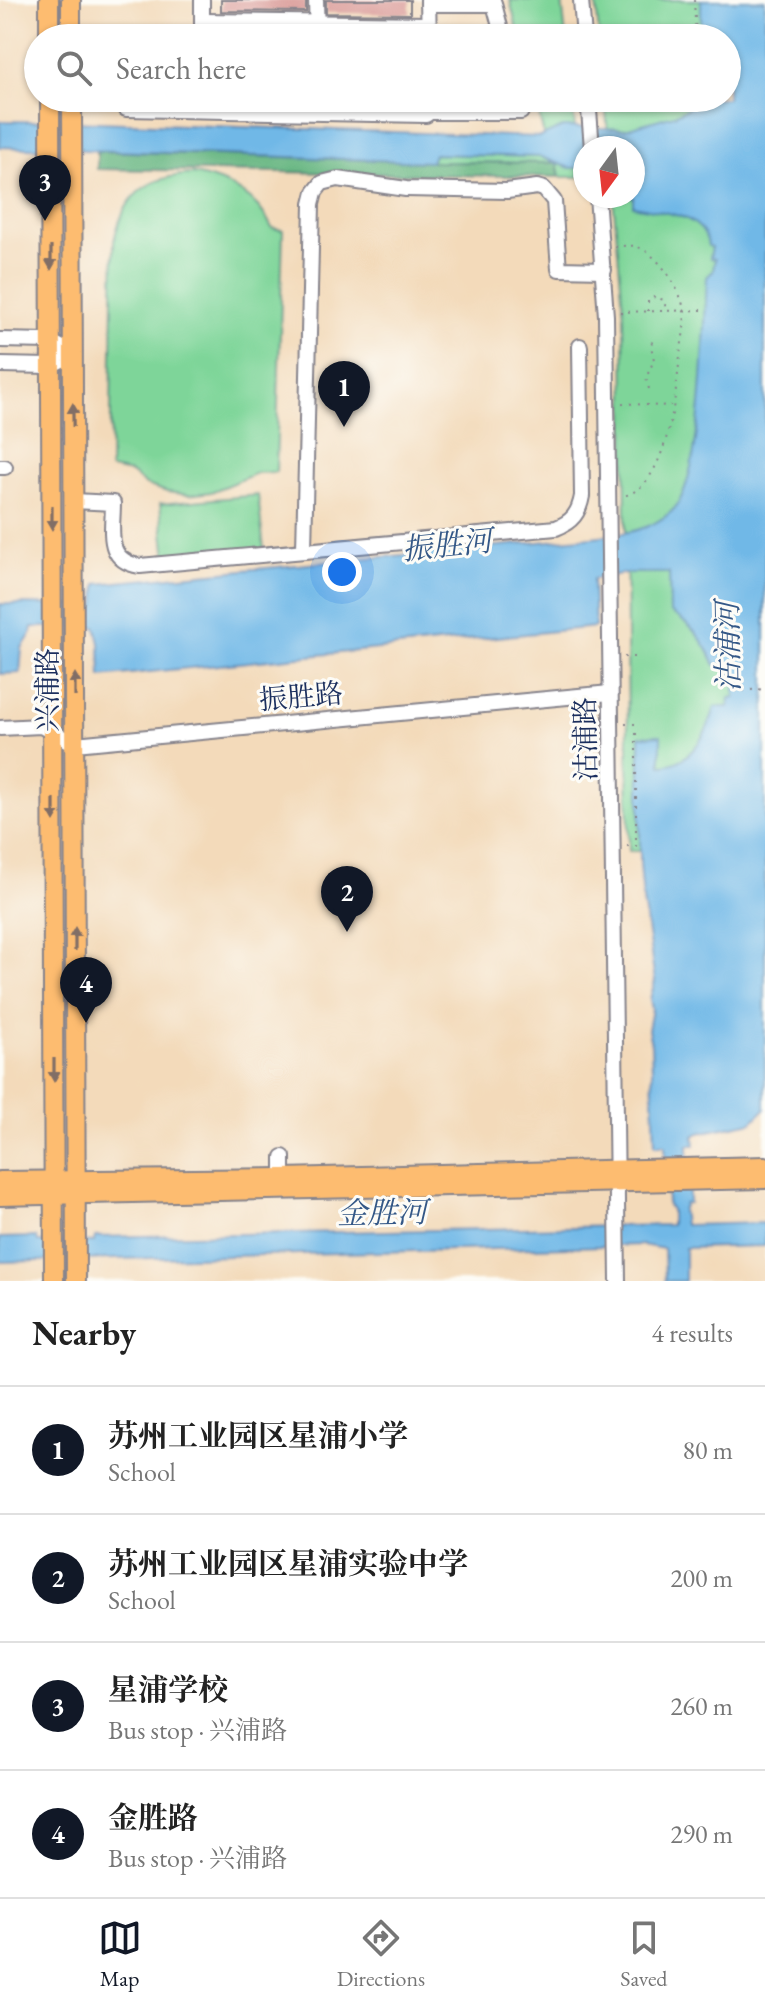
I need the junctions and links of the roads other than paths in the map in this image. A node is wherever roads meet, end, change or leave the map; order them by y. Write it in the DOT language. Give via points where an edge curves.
graph roads {
  1 [pos="49,0"];
  2 [pos="71,0"];
  3 [pos="202,0"];
  4 [pos="316,0"];
  5 [pos="581,0"];
  6 [pos="428,2"];
  7 [pos="494,2"];
  8 [pos="202,21"];
  9 [pos="317,22"];
  10 [pos="49,24"];
  11 [pos="71,24"];
  12 [pos="342,24"];
  13 [pos="428,24"];
  14 [pos="500,24"];
  15 [pos="583,24"];
  16 [pos="50,112"];
  17 [pos="72,112"];
  18 [pos="390,112"];
  19 [pos="427,112"];
  20 [pos="589,112"];
  21 [pos="591,136"];
  22 [pos="598,208"];
  23 [pos="604,270"];
  24 [pos="0,340"];
  25 [pos="50,341"];
  26 [pos="580,346"];
  27 [pos="73,354"];
  28 [pos="0,365"];
  29 [pos="50,366"];
  30 [pos="74,501"];
  31 [pos="304,549"];
  32 [pos="610,693"];
  33 [pos="0,728"];
  34 [pos="54,732"];
  35 [pos="75,744"];
  36 [pos="283,1157"];
  37 [pos="765,1166"];
  38 [pos="698,1174"];
  39 [pos="616,1175"];
  40 [pos="765,1179"];
  41 [pos="0,1181"];
  42 [pos="283,1184"];
  43 [pos="55,1187"];
  44 [pos="77,1187"];
  45 [pos="0,1196"];
  46 [pos="54,1273"];
  47 [pos="76,1273"];
  48 [pos="618,1281"];
  1 -- 10 [label="main road"];
  2 -- 11 [label="main road"];
  3 -- 8 [label="street"];
  4 -- 9 [label="street"];
  5 -- 15 [label="street"];
  6 -- 7 [label="street"];
  6 -- 13 [label="street"];
  7 -- 14 [label="street"];
  8 -- 9 [label="street"];
  9 -- 12 [label="street"];
  16 -- 25 [label="main road, 兴浦路, one-way"];
  17 -- 27 [label="main road, 兴浦路"];
  18 -- 19 [label="street"];
  20 -- 21 [label="street"];
  22 -- 23 [label="street, 沽浦路"];
  23 -- 31 [label="street" via="559,269 554,201 544,189 406,189 338,179 322,183 312,204"];
  23 -- 32 [label="street, 沽浦路"];
  24 -- 25 [label="street"];
  25 -- 27 [label="street"];
  25 -- 29 [label="main road, 兴浦路"];
  26 -- 31 [label="street" via="582,496 567,524"];
  27 -- 29 [label="street"];
  30 -- 27 [label="main road, 兴浦路, one-way"];
  28 -- 29 [label="street"];
  29 -- 34 [label="main road, 兴浦路, one-way"];
  30 -- 31 [label="street" via="113,503 114,549 128,564"];
  35 -- 30 [label="main road, 兴浦路, one-way"];
  32 -- 35 [label="street, 振胜路"];
  32 -- 39 [label="street, 沽浦路"];
  33 -- 34 [label="street" via="41,726"];
  34 -- 35 [label="street"];
  34 -- 43 [label="main road, 兴浦路, one-way"];
  44 -- 35 [label="main road, 兴浦路, one-way"];
  36 -- 42 [label="street"];
  37 -- 38 [label="main road"];
  38 -- 39 [label="main road"];
  38 -- 40 [label="main road"];
  39 -- 42 [label="main road"];
  39 -- 48 [label="street, 沽浦路"];
  41 -- 43 [label="main road"];
  42 -- 44 [label="main road"];
  43 -- 44 [label="main road"];
  43 -- 45 [label="main road"];
  43 -- 46 [label="main road, 兴浦路"];
  44 -- 47 [label="main road, 兴浦路"];
}
